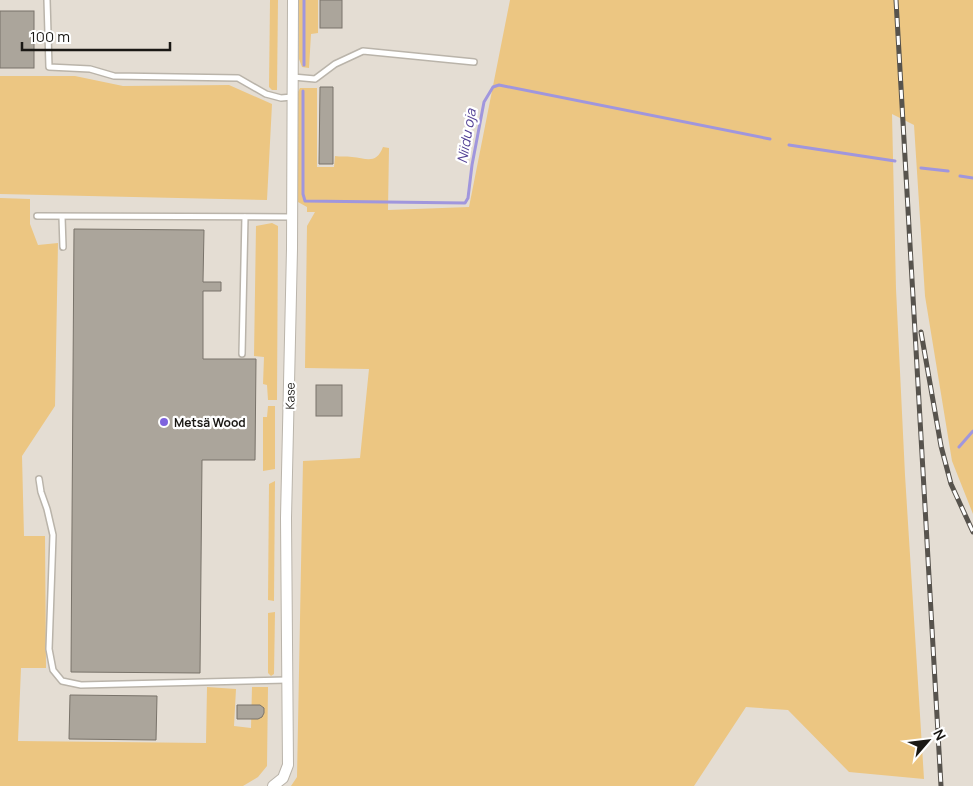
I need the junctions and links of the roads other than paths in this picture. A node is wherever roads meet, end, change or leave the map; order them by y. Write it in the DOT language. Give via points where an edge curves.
graph roads {
  1 [pos="47,0"];
  2 [pos="293,0"];
  3 [pos="474,62"];
  4 [pos="292,77"];
  5 [pos="292,96"];
  6 [pos="37,216"];
  7 [pos="62,217"];
  8 [pos="245,217"];
  9 [pos="292,217"];
  10 [pos="62,247"];
  11 [pos="242,354"];
  12 [pos="39,479"];
  13 [pos="287,680"];
  14 [pos="274,786"];
  1 -- 5 [label="lane" via="49,67 90,69 114,76 238,78 266,94 281,98"];
  2 -- 4 [label="street, Kase"];
  3 -- 4 [label="lane" via="363,51 335,64 315,79"];
  4 -- 5 [label="street, Kase"];
  5 -- 9 [label="street, Kase"];
  6 -- 7 [label="lane"];
  7 -- 8 [label="lane"];
  7 -- 10 [label="lane"];
  8 -- 9 [label="lane"];
  8 -- 11 [label="lane"];
  9 -- 13 [label="street, Kase" via="286,518"];
  12 -- 13 [label="lane" via="53,535 49,649 53,670 62,681 82,684"];
  13 -- 14 [label="street, Kase" via="288,765 283,778"];
}
